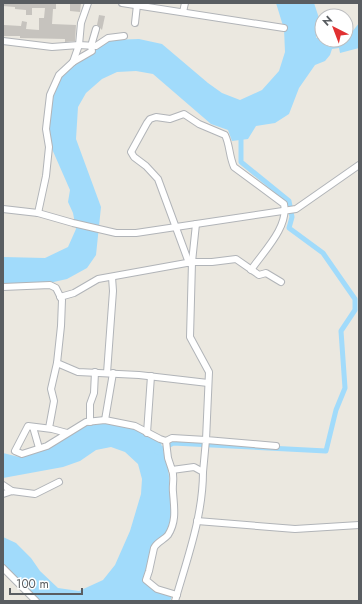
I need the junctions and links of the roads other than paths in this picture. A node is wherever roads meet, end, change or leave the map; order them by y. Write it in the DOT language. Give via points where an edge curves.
graph roads {
  1 [pos="88,3"];
  2 [pos="122,3"];
  3 [pos="185,3"];
  4 [pos="137,5"];
  5 [pos="183,12"];
  6 [pos="135,23"];
  7 [pos="284,28"];
  8 [pos="96,29"];
  9 [pos="124,36"];
  10 [pos="3,41"];
  11 [pos="79,45"];
  12 [pos="91,46"];
  13 [pos="73,62"];
  14 [pos="359,165"];
  15 [pos="3,209"];
  16 [pos="286,210"];
  17 [pos="38,213"];
  18 [pos="196,224"];
  19 [pos="175,227"];
  20 [pos="190,262"];
  21 [pos="251,270"];
  22 [pos="112,277"];
  23 [pos="281,282"];
  24 [pos="3,287"];
  25 [pos="60,297"];
  26 [pos="57,363"];
  27 [pos="95,372"];
  28 [pos="110,373"];
  29 [pos="151,376"];
  30 [pos="208,383"];
  31 [pos="106,420"];
  32 [pos="90,422"];
  33 [pos="33,427"];
  34 [pos="49,428"];
  35 [pos="67,433"];
  36 [pos="147,433"];
  37 [pos="206,440"];
  38 [pos="166,441"];
  39 [pos="276,446"];
  40 [pos="40,448"];
  41 [pos="172,470"];
  42 [pos="203,472"];
  43 [pos="59,482"];
  44 [pos="3,485"];
  45 [pos="12,491"];
  46 [pos="3,494"];
  47 [pos="197,521"];
  48 [pos="359,525"];
  49 [pos="3,568"];
  50 [pos="176,598"];
  51 [pos="36,601"];
  1 -- 11 [label="street" via="81,23"];
  2 -- 4 [label="street"];
  3 -- 5 [label="street"];
  4 -- 5 [label="street"];
  4 -- 6 [label="street"];
  5 -- 7 [label="street"];
  8 -- 12 [label="street"];
  9 -- 12 [label="street" via="108,38 96,46"];
  10 -- 11 [label="street" via="52,47"];
  11 -- 12 [label="street"];
  11 -- 13 [label="street"];
  12 -- 13 [label="street" via="92,51"];
  13 -- 17 [label="street" via="59,75 50,95 46,129 49,148"];
  14 -- 16 [label="street" via="296,209"];
  15 -- 17 [label="street"];
  16 -- 18 [label="street"];
  16 -- 19 [label="street" via="284,204 234,167 225,134 199,124 184,114 170,119 156,117 146,123 131,152 158,179"];
  16 -- 21 [label="street" via="282,227"];
  17 -- 19 [label="street" via="116,233 136,233"];
  18 -- 19 [label="street"];
  18 -- 20 [label="street"];
  19 -- 20 [label="street"];
  20 -- 21 [label="street" via="236,259"];
  20 -- 22 [label="street"];
  20 -- 30 [label="street" via="190,337 209,372"];
  21 -- 23 [label="street" via="259,275 266,272"];
  22 -- 25 [label="street" via="98,279 74,294"];
  22 -- 28 [label="street"];
  24 -- 25 [label="street" via="50,285 56,288"];
  25 -- 26 [label="street" via="61,326"];
  26 -- 27 [label="street" via="78,372"];
  26 -- 34 [label="street" via="51,389 54,401"];
  27 -- 28 [label="street"];
  27 -- 32 [label="street"];
  28 -- 29 [label="street"];
  28 -- 31 [label="street"];
  29 -- 30 [label="street"];
  29 -- 36 [label="street"];
  30 -- 37 [label="street"];
  31 -- 32 [label="street"];
  31 -- 36 [label="street" via="135,426"];
  32 -- 35 [label="street"];
  33 -- 34 [label="street"];
  33 -- 40 [label="street"];
  33 -- 40 [label="street" via="28,426 15,451 22,454"];
  34 -- 35 [label="street"];
  35 -- 40 [label="street"];
  36 -- 38 [label="street"];
  37 -- 38 [label="street" via="172,438"];
  37 -- 39 [label="street"];
  37 -- 42 [label="street"];
  38 -- 41 [label="street"];
  41 -- 42 [label="street" via="194,467"];
  41 -- 50 [label="street" via="175,515 167,535 154,548 146,580 157,589"];
  42 -- 47 [label="street" via="203,490"];
  43 -- 45 [label="street" via="35,494"];
  44 -- 45 [label="street"];
  45 -- 46 [label="street"];
  47 -- 48 [label="street" via="295,529"];
  47 -- 50 [label="street"];
  49 -- 51 [label="street"];
}
